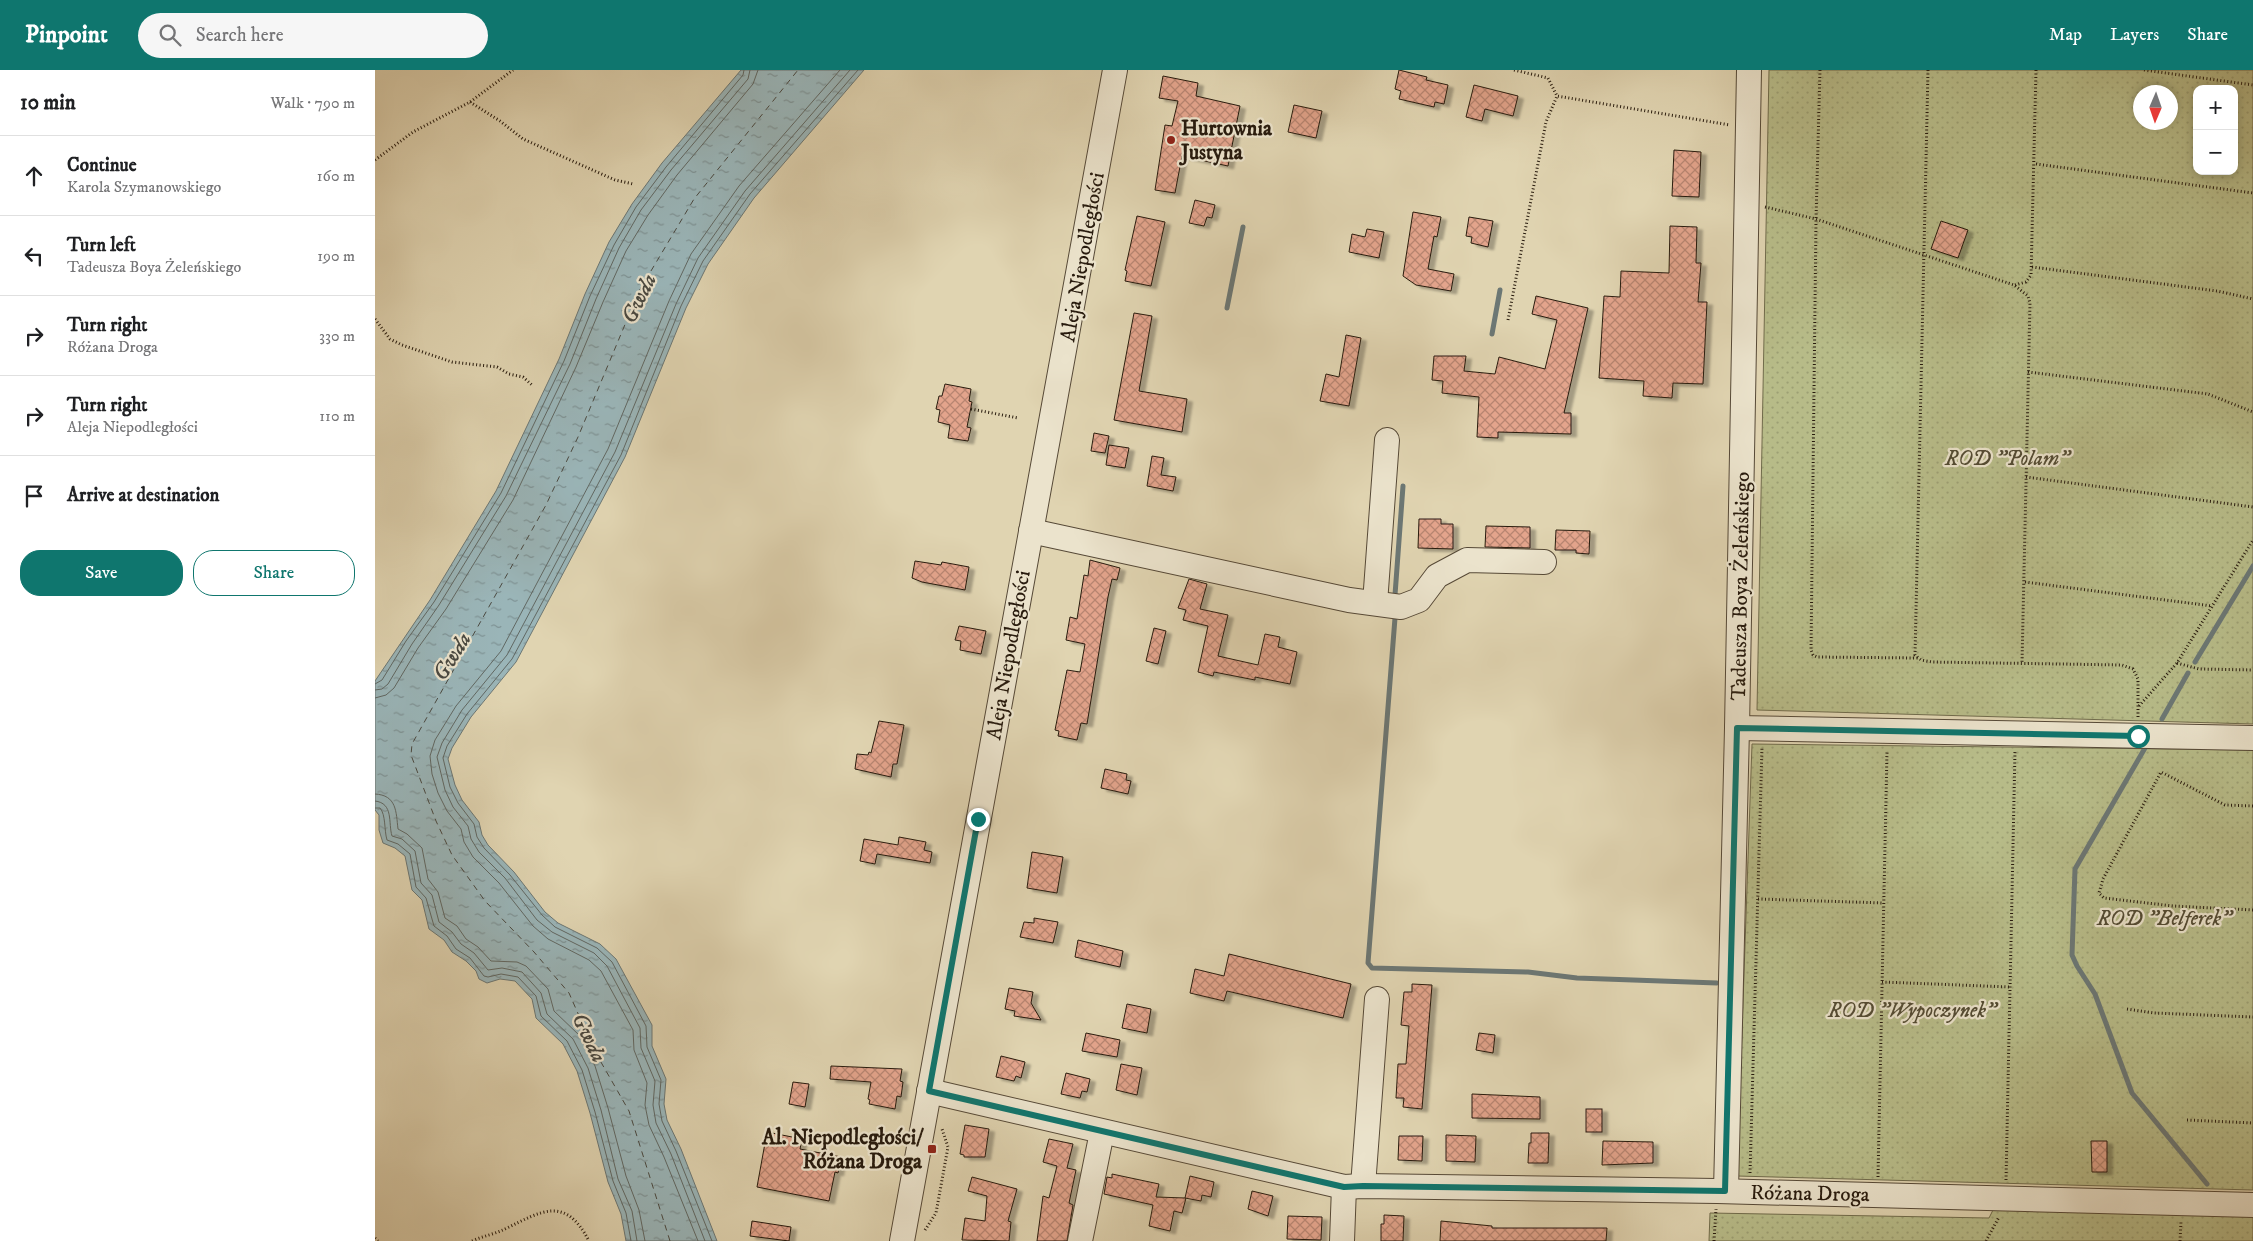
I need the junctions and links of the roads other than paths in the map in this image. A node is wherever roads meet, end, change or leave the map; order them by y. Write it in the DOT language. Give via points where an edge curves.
graph roads {
  1 [pos="1115,70"];
  2 [pos="1749,70"];
  3 [pos="1387,440"];
  4 [pos="1031,531"];
  5 [pos="1544,562"];
  6 [pos="1375,604"];
  7 [pos="1737,728"];
  8 [pos="2253,738"];
  9 [pos="1377,999"];
  10 [pos="929,1091"];
  11 [pos="1102,1132"];
  12 [pos="1354,1187"];
  13 [pos="1725,1191"];
  14 [pos="2253,1205"];
  15 [pos="902,1241"];
  16 [pos="1080,1241"];
  17 [pos="1342,1241"];
  1 -- 4 [label="street, Aleja Niepodległości"];
  2 -- 7 [label="street, Tadeusza Boya Żeleńskiego"];
  3 -- 6 [label="street"];
  4 -- 6 [label="street"];
  4 -- 10 [label="street, Aleja Niepodległości"];
  5 -- 6 [label="street" via="1467,560 1437,576 1419,600 1401,606"];
  7 -- 8 [label="street"];
  7 -- 13 [label="street, Tadeusza Boya Żeleńskiego"];
  9 -- 12 [label="street"];
  10 -- 11 [label="street, Różana Droga"];
  10 -- 15 [label="street, Aleja Niepodległości"];
  11 -- 12 [label="street, Różana Droga"];
  11 -- 16 [label="street"];
  12 -- 13 [label="street, Różana Droga"];
  12 -- 17 [label="street"];
  13 -- 14 [label="street, Różana Droga"];
}
